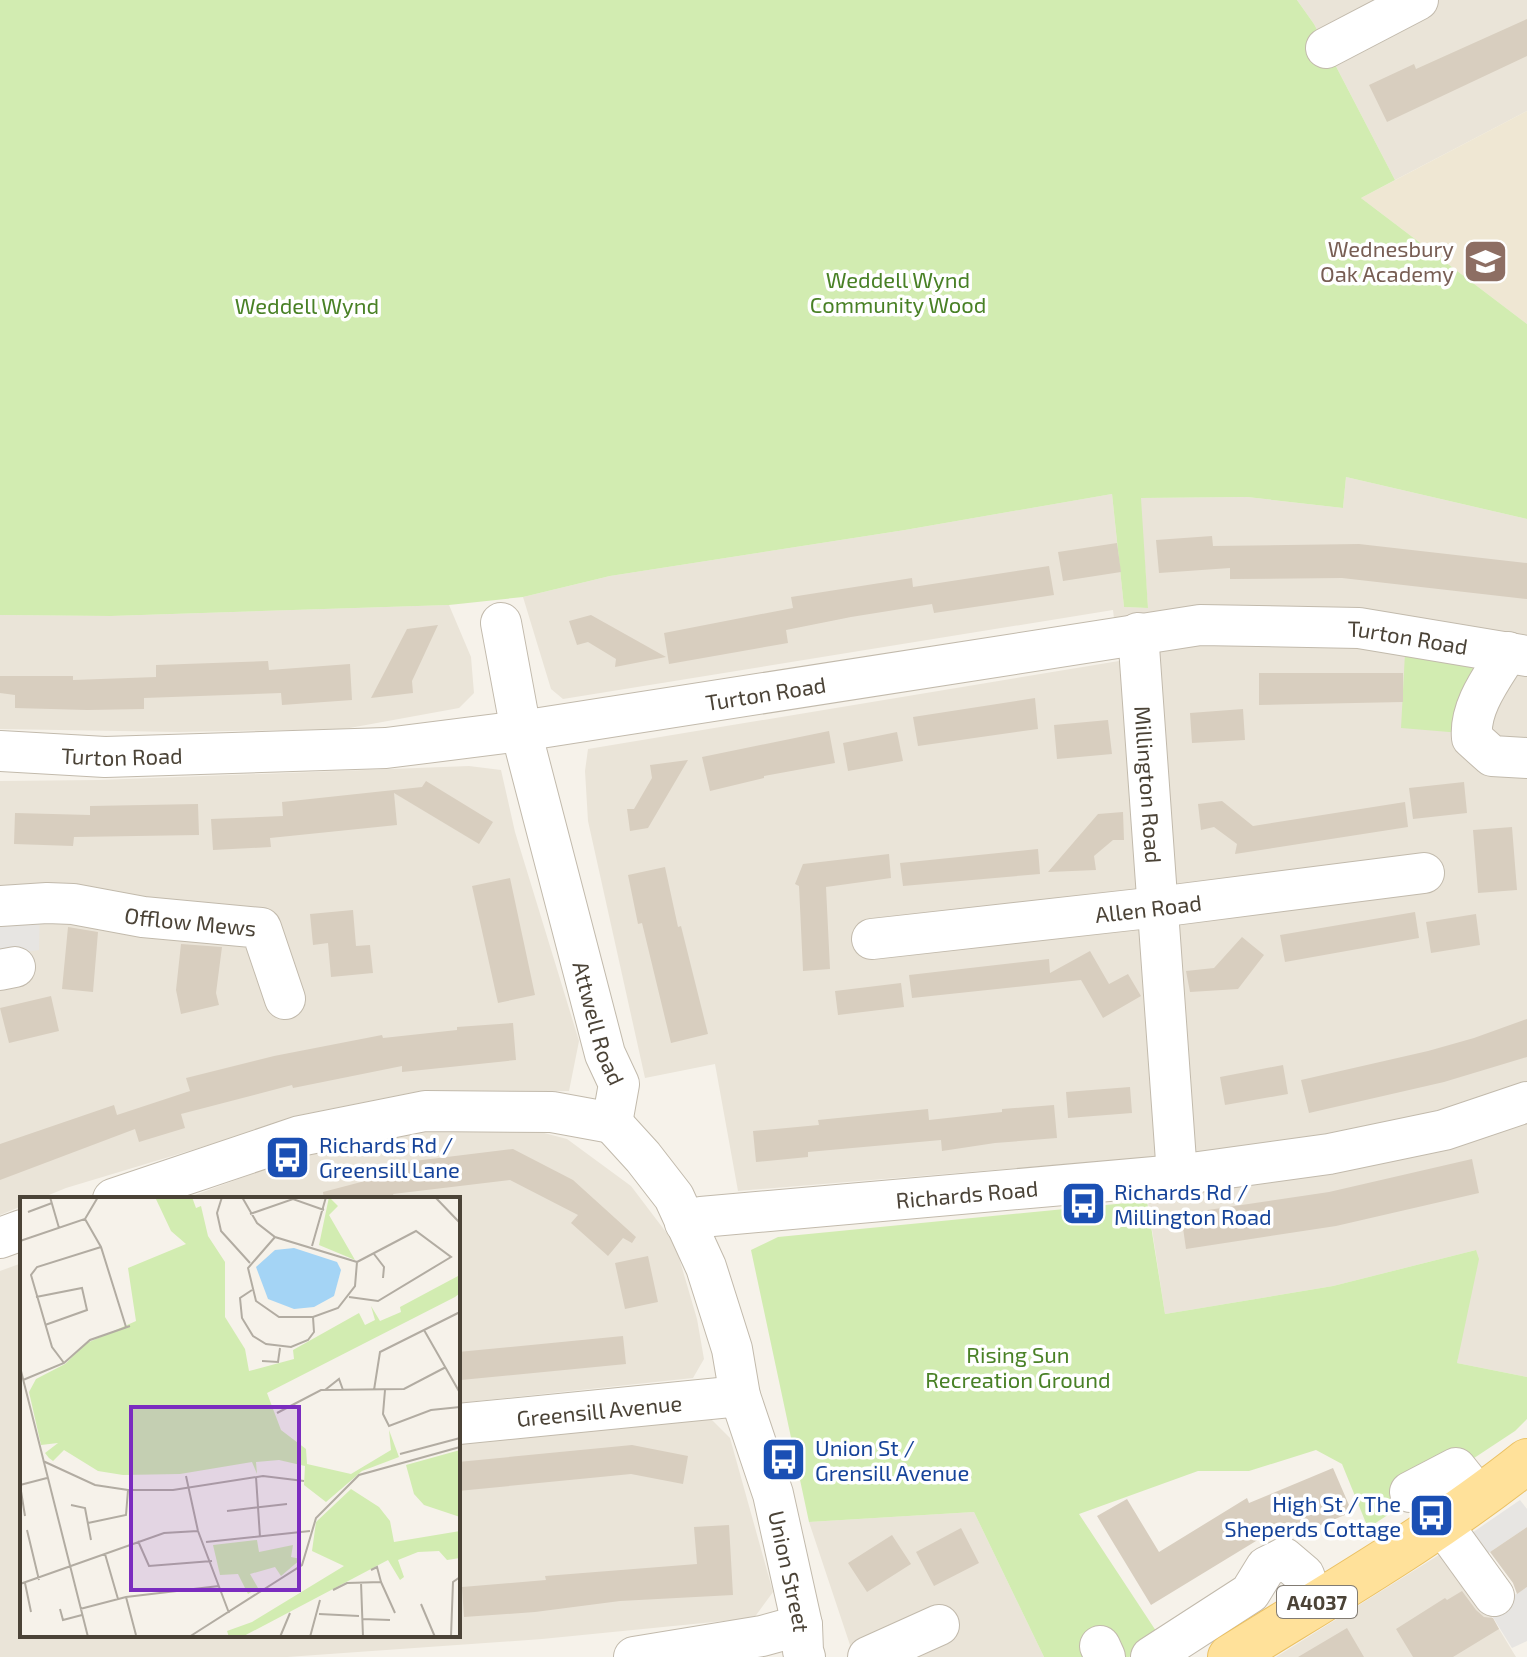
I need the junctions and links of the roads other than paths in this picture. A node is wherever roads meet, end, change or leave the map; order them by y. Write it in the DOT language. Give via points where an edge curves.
graph roads {
  1 [pos="1418,0"];
  2 [pos="1326,48"];
  3 [pos="501,623"];
  4 [pos="1138,633"];
  5 [pos="1517,654"];
  6 [pos="521,731"];
  7 [pos="0,751"];
  8 [pos="1527,758"];
  9 [pos="1424,873"];
  10 [pos="0,906"];
  11 [pos="1158,907"];
  12 [pos="872,939"];
  13 [pos="285,999"];
  14 [pos="1527,1102"];
  15 [pos="612,1123"];
  16 [pos="1177,1175"];
  17 [pos="119,1197"];
  18 [pos="685,1223"];
  19 [pos="20,1231"];
  20 [pos="0,1238"];
  21 [pos="740,1396"];
  22 [pos="460,1424"];
  23 [pos="1527,1461"];
  24 [pos="1410,1492"];
  25 [pos="1480,1498"];
  26 [pos="1442,1524"];
  27 [pos="1494,1596"];
  28 [pos="1314,1604"];
  29 [pos="939,1625"];
  30 [pos="804,1641"];
  31 [pos="634,1657"];
  32 [pos="868,1657"];
  33 [pos="1151,1657"];
  34 [pos="1230,1657"];
  1 -- 2 [label="street"];
  3 -- 6 [label="street, Attwell Road"];
  4 -- 5 [label="street, Turton Road" via="1200,625 1359,628"];
  4 -- 6 [label="street, Turton Road"];
  4 -- 11 [label="street, Millington Road"];
  5 -- 8 [label="street" via="1470,722 1472,738 1492,756"];
  6 -- 7 [label="street, Turton Road" via="305,752 105,757"];
  6 -- 15 [label="street, Attwell Road" via="605,1054 619,1084"];
  9 -- 11 [label="street, Allen Road"];
  10 -- 13 [label="street, Offlow Mews" via="73,904 143,917 261,928"];
  11 -- 12 [label="street, Allen Road"];
  11 -- 16 [label="street, Millington Road"];
  14 -- 16 [label="street, Richards Road" via="1389,1143"];
  15 -- 17 [label="street" via="552,1112 425,1111 300,1136"];
  15 -- 18 [label="street" via="674,1197"];
  16 -- 18 [label="street, Richards Road" via="701,1217"];
  18 -- 21 [label="street" via="706,1267 732,1349"];
  19 -- 20 [label="street"];
  21 -- 22 [label="street, Greensill Avenue"];
  21 -- 30 [label="street, Union Street" via="773,1494"];
  23 -- 25 [label="main road, A4037"];
  24 -- 25 [label="street" via="1456,1468"];
  25 -- 26 [label="main road, A4037"];
  26 -- 27 [label="street"];
  26 -- 28 [label="main road, A4037"];
  28 -- 33 [label="street" via="1304,1575 1284,1558 1266,1567 1250,1593"];
  28 -- 34 [label="main road, A4037"];
  29 -- 32 [label="street"];
  30 -- 31 [label="street" via="762,1636"];
}
